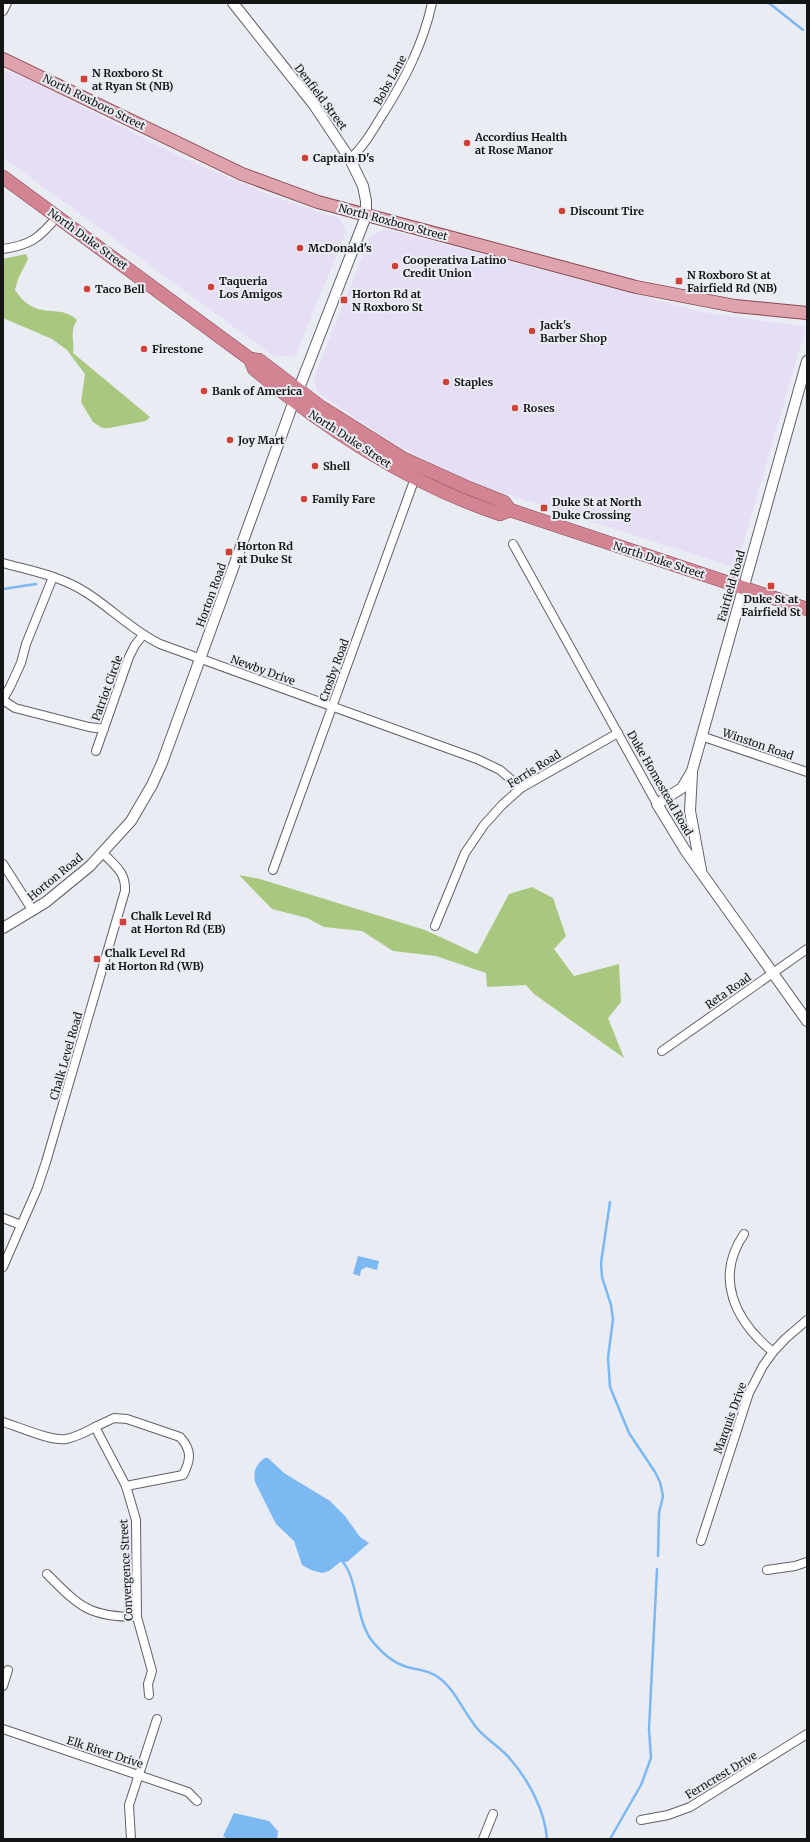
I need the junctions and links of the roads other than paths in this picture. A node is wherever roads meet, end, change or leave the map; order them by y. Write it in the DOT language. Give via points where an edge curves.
graph roads {
  1 [pos="7,3"];
  2 [pos="233,3"];
  3 [pos="432,3"];
  4 [pos="3,11"];
  5 [pos="3,58"];
  6 [pos="350,159"];
  7 [pos="3,176"];
  8 [pos="366,216"];
  9 [pos="57,217"];
  10 [pos="3,249"];
  11 [pos="807,313"];
  12 [pos="807,360"];
  13 [pos="296,396"];
  14 [pos="415,478"];
  15 [pos="510,510"];
  16 [pos="513,544"];
  17 [pos="3,563"];
  18 [pos="53,577"];
  19 [pos="743,587"];
  20 [pos="807,609"];
  21 [pos="143,635"];
  22 [pos="200,660"];
  23 [pos="3,699"];
  24 [pos="333,707"];
  25 [pos="104,729"];
  26 [pos="618,733"];
  27 [pos="701,736"];
  28 [pos="96,751"];
  29 [pos="692,771"];
  30 [pos="807,772"];
  31 [pos="521,788"];
  32 [pos="657,804"];
  33 [pos="103,853"];
  34 [pos="3,864"];
  35 [pos="274,870"];
  36 [pos="701,874"];
  37 [pos="32,911"];
  38 [pos="435,926"];
  39 [pos="3,928"];
  40 [pos="807,949"];
  41 [pos="772,974"];
  42 [pos="807,1021"];
  43 [pos="662,1051"];
  44 [pos="3,1218"];
  45 [pos="21,1225"];
  46 [pos="744,1234"];
  47 [pos="3,1267"];
  48 [pos="807,1320"];
  49 [pos="773,1352"];
  50 [pos="3,1422"];
  51 [pos="95,1427"];
  52 [pos="126,1486"];
  53 [pos="701,1541"];
  54 [pos="807,1562"];
  55 [pos="767,1570"];
  56 [pos="46,1574"];
  57 [pos="137,1617"];
  58 [pos="8,1670"];
  59 [pos="3,1686"];
  60 [pos="149,1695"];
  61 [pos="157,1719"];
  62 [pos="3,1729"];
  63 [pos="807,1734"];
  64 [pos="139,1774"];
  65 [pos="197,1801"];
  66 [pos="493,1814"];
  67 [pos="641,1820"];
  68 [pos="131,1839"];
  69 [pos="483,1839"];
  1 -- 4 [label="street"];
  2 -- 6 [label="street, Denfield Street" via="314,105"];
  3 -- 6 [label="street, Bobs Lane" via="424,34 403,81 368,138"];
  5 -- 8 [label="main road, North Roxboro Street" via="242,174 300,196"];
  6 -- 8 [label="street, Denfield Street" via="363,186"];
  7 -- 9 [label="highway, North Duke Street"];
  8 -- 11 [label="main road, North Roxboro Street" via="644,288 735,306"];
  8 -- 13 [label="street, Horton Road"];
  9 -- 10 [label="street" via="45,231 26,245"];
  9 -- 13 [label="highway, North Duke Street" via="250,359 254,369"];
  12 -- 19 [label="street, Fairfield Road"];
  13 -- 14 [label="highway, North Duke Street" via="381,460"];
  13 -- 15 [label="highway, North Duke Street" via="404,458 504,502"];
  13 -- 22 [label="street, Horton Road"];
  14 -- 15 [label="highway, North Duke Street" via="488,510 500,514"];
  14 -- 24 [label="street, Crosby Road"];
  15 -- 19 [label="highway, North Duke Street"];
  16 -- 26 [label="street, Duke Homestead Road"];
  17 -- 18 [label="street, Newby Drive"];
  18 -- 21 [label="street, Newby Drive" via="85,591"];
  18 -- 23 [label="street" via="21,662"];
  19 -- 20 [label="highway, North Duke Street"];
  19 -- 27 [label="street, Fairfield Road"];
  21 -- 22 [label="street, Newby Drive"];
  21 -- 25 [label="street, Patriot Circle" via="129,657"];
  22 -- 24 [label="street, Newby Drive"];
  22 -- 33 [label="street, Horton Road" via="152,785 131,821"];
  23 -- 25 [label="street" via="15,708"];
  24 -- 31 [label="street, Newby Drive" via="488,763"];
  24 -- 35 [label="street, Crosby Road"];
  25 -- 28 [label="street, Patriot Circle"];
  26 -- 31 [label="street, Ferris Road"];
  26 -- 32 [label="street, Duke Homestead Road"];
  27 -- 29 [label="street, Fairfield Road"];
  27 -- 30 [label="street, Winston Road"];
  29 -- 32 [label="street, Fairfield Road" via="682,788"];
  29 -- 36 [label="street" via="690,811"];
  31 -- 38 [label="street, Ferris Road" via="484,825 465,854"];
  32 -- 36 [label="street, Duke Homestead Road"];
  33 -- 37 [label="street, Horton Road" via="70,883"];
  33 -- 45 [label="street, Chalk Level Road" via="125,878 125,891 46,1162"];
  34 -- 37 [label="street"];
  36 -- 41 [label="street, Duke Homestead Road"];
  37 -- 39 [label="street, Horton Road"];
  40 -- 41 [label="street, Reta Road"];
  41 -- 42 [label="street, Duke Homestead Road"];
  41 -- 43 [label="street, Reta Road"];
  44 -- 45 [label="street"];
  45 -- 47 [label="street, Chalk Level Road"];
  46 -- 49 [label="street" via="734,1250 731,1263 732,1295 745,1324"];
  48 -- 49 [label="street, Marquis Drive"];
  49 -- 53 [label="street, Marquis Drive" via="749,1393"];
  50 -- 51 [label="street" via="57,1439 74,1436"];
  51 -- 52 [label="street, Convergence Street"];
  51 -- 52 [label="street" via="114,1418 127,1419 180,1437 190,1450 188,1466 183,1475"];
  52 -- 57 [label="street, Convergence Street" via="136,1520"];
  54 -- 55 [label="street"];
  56 -- 57 [label="street" via="75,1602 95,1613 113,1617"];
  57 -- 60 [label="street, Convergence Street" via="152,1671 148,1684"];
  58 -- 59 [label="street"];
  61 -- 64 [label="street"];
  62 -- 64 [label="street, Elk River Drive"];
  63 -- 67 [label="street, Ferncrest Drive" via="690,1807 668,1815"];
  64 -- 65 [label="street, Elk River Drive" via="188,1792"];
  64 -- 68 [label="street" via="129,1805"];
  66 -- 69 [label="street"];
}
